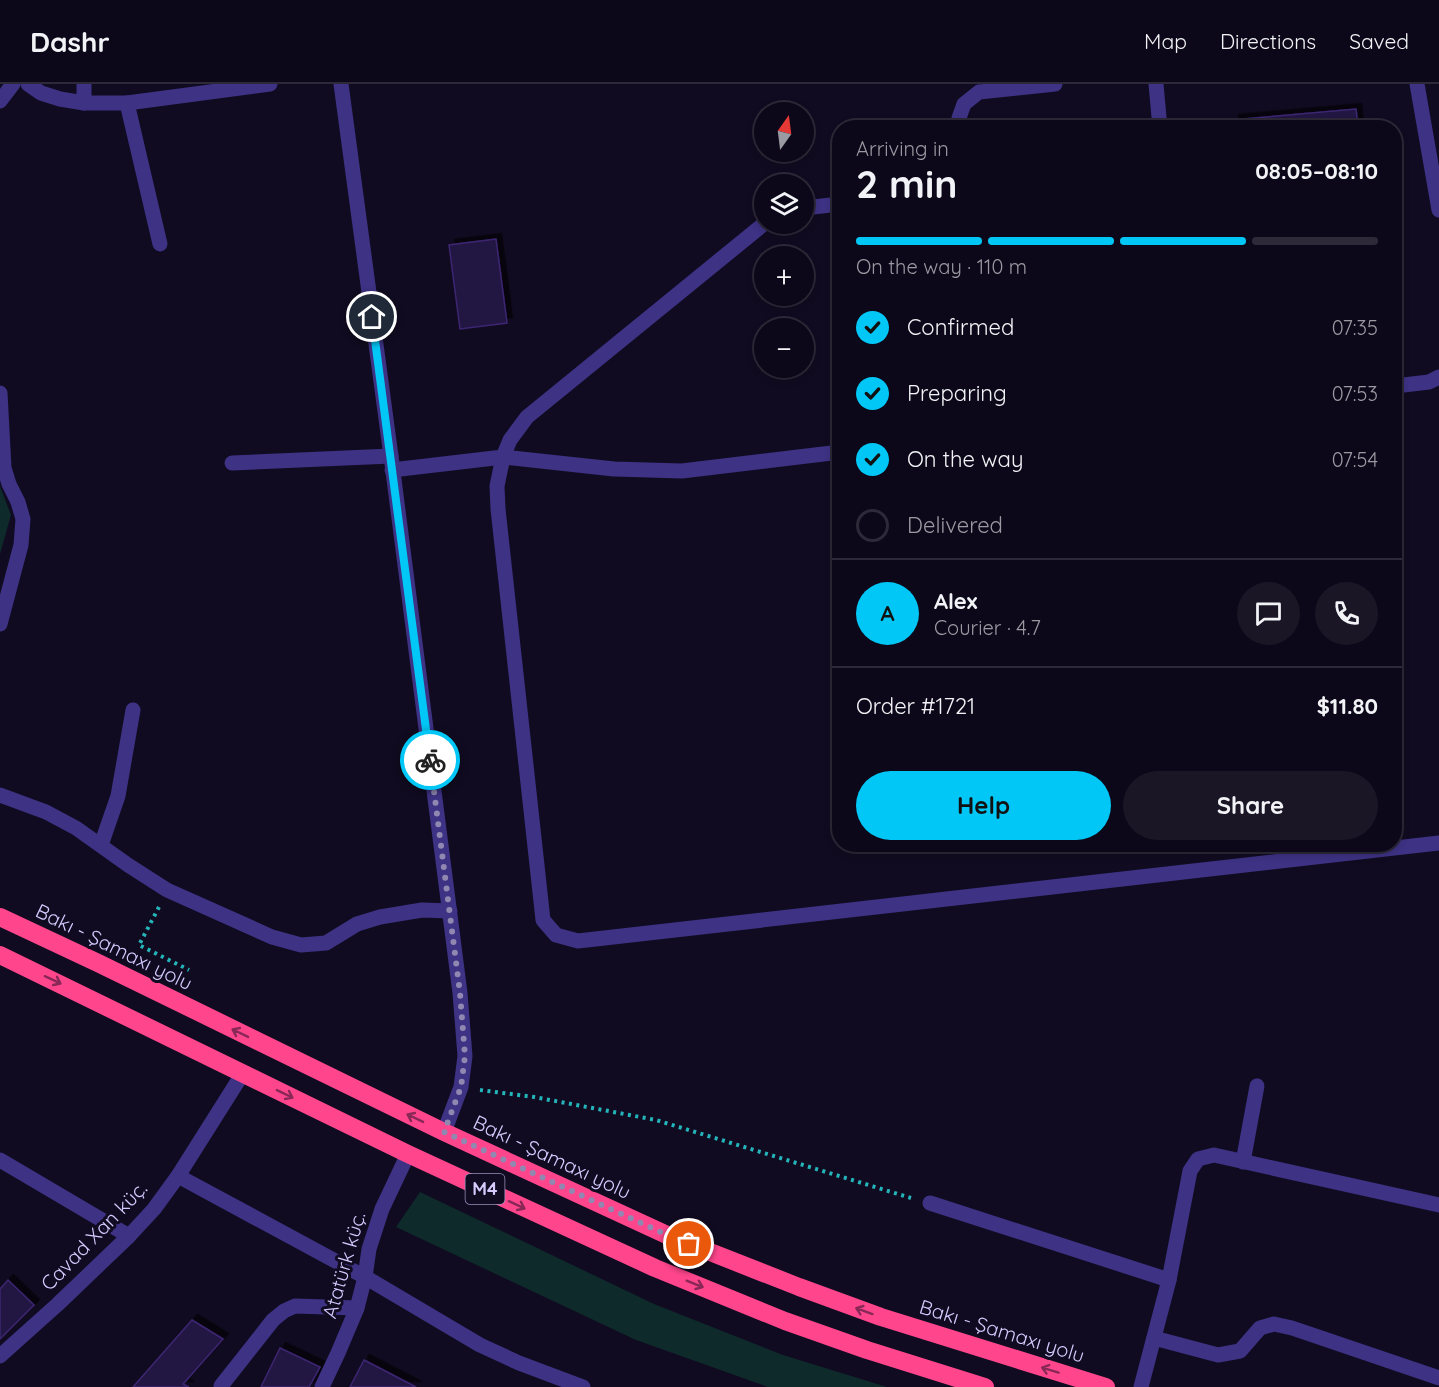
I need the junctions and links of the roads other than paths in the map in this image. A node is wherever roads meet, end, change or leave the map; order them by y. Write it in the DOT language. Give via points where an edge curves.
graph roads {
  1 [pos="13,84"];
  2 [pos="28,84"];
  3 [pos="84,84"];
  4 [pos="270,84"];
  5 [pos="341,84"];
  6 [pos="1055,84"];
  7 [pos="1156,84"];
  8 [pos="1417,84"];
  9 [pos="0,101"];
  10 [pos="127,102"];
  11 [pos="84,103"];
  12 [pos="959,120"];
  13 [pos="1159,120"];
  14 [pos="832,205"];
  15 [pos="814,207"];
  16 [pos="1439,210"];
  17 [pos="754,232"];
  18 [pos="160,244"];
  19 [pos="1439,377"];
  20 [pos="1402,385"];
  21 [pos="0,393"];
  22 [pos="832,453"];
  23 [pos="503,458"];
  24 [pos="232,463"];
  25 [pos="392,463"];
  26 [pos="0,624"];
  27 [pos="133,710"];
  28 [pos="0,795"];
  29 [pos="1439,843"];
  30 [pos="101,845"];
  31 [pos="1402,847"];
  32 [pos="1360,852"];
  33 [pos="450,911"];
  34 [pos="0,917"];
  35 [pos="0,955"];
  36 [pos="243,1073"];
  37 [pos="1257,1086"];
  38 [pos="444,1132"];
  39 [pos="408,1154"];
  40 [pos="0,1161"];
  41 [pos="1243,1162"];
  42 [pos="178,1176"];
  43 [pos="930,1203"];
  44 [pos="1439,1205"];
  45 [pos="129,1236"];
  46 [pos="365,1277"];
  47 [pos="1169,1280"];
  48 [pos="357,1308"];
  49 [pos="1154,1338"];
  50 [pos="0,1356"];
  51 [pos="1439,1378"];
  52 [pos="221,1386"];
  53 [pos="322,1387"];
  54 [pos="583,1387"];
  55 [pos="985,1387"];
  56 [pos="1106,1387"];
  57 [pos="1141,1387"];
  1 -- 9 [label="street"];
  2 -- 11 [label="street" via="41,93"];
  3 -- 11 [label="street"];
  4 -- 10 [label="street"];
  5 -- 25 [label="street"];
  6 -- 12 [label="street" via="979,92 963,104"];
  7 -- 13 [label="street"];
  8 -- 16 [label="street"];
  10 -- 11 [label="street"];
  10 -- 18 [label="street"];
  14 -- 15 [label="street"];
  17 -- 23 [label="street" via="527,417 510,440"];
  19 -- 20 [label="street"];
  21 -- 26 [label="street" via="4,468 23,519 21,545"];
  22 -- 23 [label="street" via="682,471"];
  23 -- 25 [label="street"];
  23 -- 32 [label="street" via="497,486 498,509 543,920 556,935 578,941"];
  24 -- 25 [label="street"];
  25 -- 33 [label="street"];
  27 -- 30 [label="street" via="118,796"];
  28 -- 30 [label="street" via="46,812"];
  29 -- 31 [label="street"];
  30 -- 33 [label="street" via="167,890 272,937 301,945 326,943 357,924 380,917 422,910"];
  33 -- 38 [label="street" via="465,1056 461,1087"];
  38 -- 34 [label="highway, Bakı - Şamaxı yolu / M4, one-way"];
  35 -- 36 [label="highway, M4, one-way"];
  36 -- 39 [label="highway, M4, one-way"];
  36 -- 42 [label="street, Cavad Xan küç."];
  37 -- 41 [label="street"];
  56 -- 38 [label="highway, Bakı - Şamaxı yolu / M4, one-way" via="799,1287 667,1235"];
  39 -- 46 [label="street, Atatürk küç." via="382,1209"];
  39 -- 55 [label="highway, M4, one-way" via="655,1268 785,1321"];
  40 -- 45 [label="street"];
  41 -- 44 [label="street"];
  41 -- 47 [label="street" via="1214,1155 1198,1159 1190,1171"];
  42 -- 45 [label="street, Cavad Xan küç."];
  42 -- 46 [label="street"];
  43 -- 47 [label="street"];
  45 -- 50 [label="street, Cavad Xan küç."];
  46 -- 48 [label="street, Atatürk küç."];
  46 -- 54 [label="street" via="480,1345"];
  47 -- 49 [label="street"];
  48 -- 52 [label="street" via="295,1306 284,1311"];
  48 -- 53 [label="street, Atatürk küç."];
  49 -- 51 [label="street" via="1218,1354 1240,1351 1260,1328 1274,1324"];
  49 -- 57 [label="street"];
}
